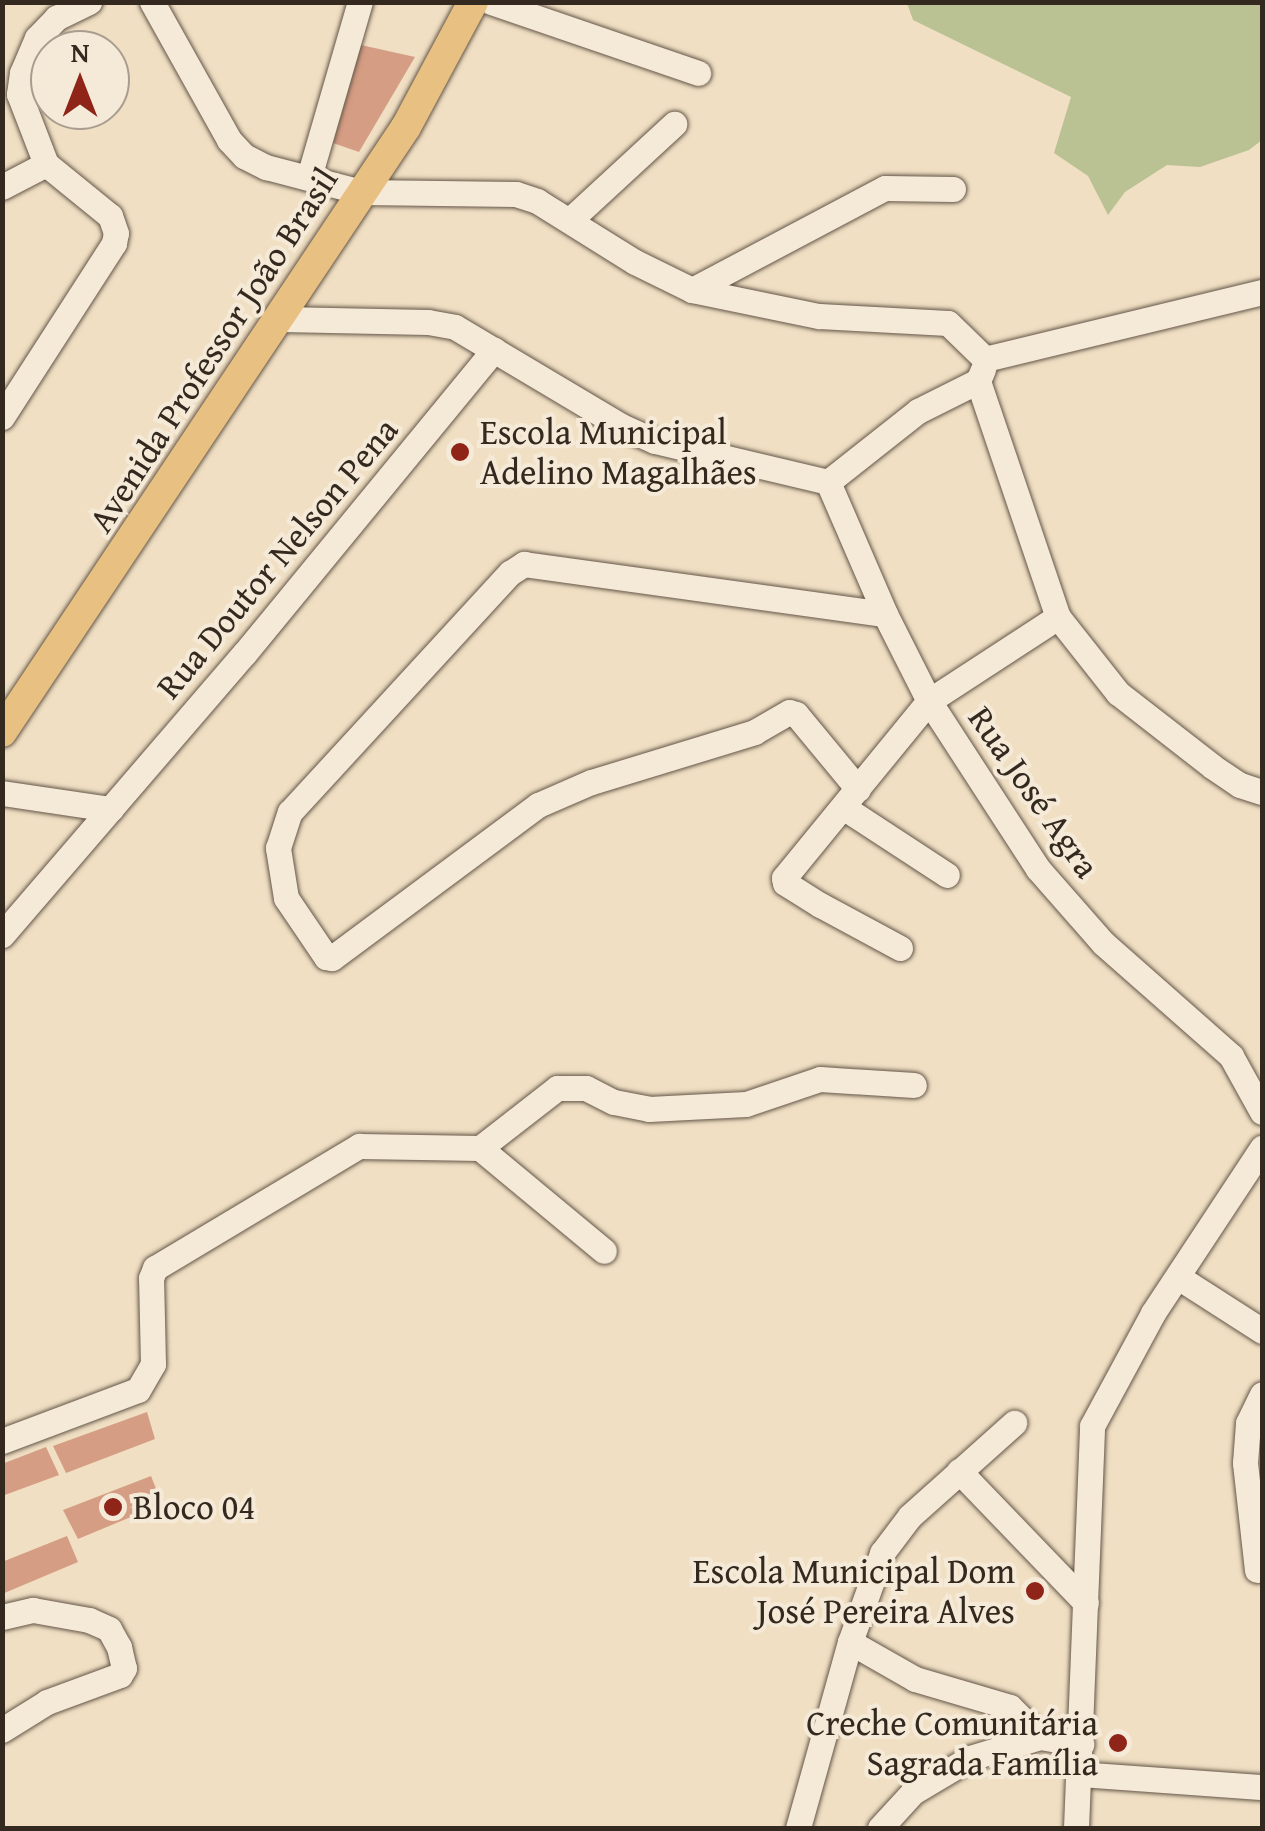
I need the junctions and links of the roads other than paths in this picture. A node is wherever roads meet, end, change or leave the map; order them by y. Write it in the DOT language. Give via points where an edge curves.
graph roads {
  1 [pos="88,2"];
  2 [pos="152,2"];
  3 [pos="360,2"];
  4 [pos="473,2"];
  5 [pos="490,2"];
  6 [pos="698,72"];
  7 [pos="674,124"];
  8 [pos="46,164"];
  9 [pos="309,178"];
  10 [pos="2,188"];
  11 [pos="953,189"];
  12 [pos="362,192"];
  13 [pos="570,220"];
  14 [pos="692,290"];
  15 [pos="1262,292"];
  16 [pos="282,319"];
  17 [pos="494,350"];
  18 [pos="981,370"];
  19 [pos="2,416"];
  20 [pos="828,482"];
  21 [pos="885,614"];
  22 [pos="1058,617"];
  23 [pos="929,701"];
  24 [pos="2,732"];
  25 [pos="1262,792"];
  26 [pos="2,793"];
  27 [pos="851,798"];
  28 [pos="111,809"];
  29 [pos="947,874"];
  30 [pos="2,935"];
  31 [pos="900,948"];
  32 [pos="914,1085"];
  33 [pos="1258,1101"];
  34 [pos="480,1148"];
  35 [pos="1262,1148"];
  36 [pos="604,1252"];
  37 [pos="1178,1276"];
  38 [pos="1262,1330"];
  39 [pos="1262,1394"];
  40 [pos="1014,1423"];
  41 [pos="2,1441"];
  42 [pos="959,1471"];
  43 [pos="1257,1570"];
  44 [pos="1086,1603"];
  45 [pos="2,1617"];
  46 [pos="850,1642"];
  47 [pos="2,1730"];
  48 [pos="1040,1737"];
  49 [pos="1080,1744"];
  50 [pos="1079,1774"];
  51 [pos="1262,1787"];
  52 [pos="798,1828"];
  53 [pos="880,1828"];
  54 [pos="1076,1828"];
  1 -- 8 [label="street" via="56,18 37,38 22,74 23,113"];
  2 -- 9 [label="street" via="244,156"];
  3 -- 9 [label="street"];
  4 -- 12 [label="main road, Avenida Professor João Brasil"];
  5 -- 6 [label="street"];
  7 -- 13 [label="street"];
  8 -- 10 [label="street"];
  8 -- 19 [label="street" via="110,216 114,243"];
  9 -- 12 [label="street"];
  11 -- 14 [label="street" via="885,188"];
  12 -- 13 [label="street" via="516,194"];
  12 -- 16 [label="main road, Avenida Professor João Brasil"];
  13 -- 14 [label="street"];
  14 -- 18 [label="street" via="819,316 948,324"];
  15 -- 18 [label="street"];
  16 -- 17 [label="street" via="428,322 454,327"];
  16 -- 24 [label="main road, Avenida Professor João Brasil"];
  17 -- 20 [label="street" via="655,441"];
  17 -- 28 [label="street, Rua Doutor Nelson Pena"];
  18 -- 20 [label="street"];
  18 -- 22 [label="street"];
  20 -- 21 [label="street, Rua José Agra"];
  21 -- 23 [label="street, Rua José Agra"];
  21 -- 27 [label="street" via="518,567 285,822 278,848 286,898 332,958 538,806 591,782 755,732 789,712"];
  22 -- 23 [label="street"];
  22 -- 25 [label="street" via="1118,693 1226,776"];
  23 -- 27 [label="street"];
  23 -- 33 [label="street, Rua José Agra" via="1054,890 1102,943 1231,1056"];
  26 -- 28 [label="street"];
  27 -- 29 [label="street"];
  27 -- 31 [label="street" via="784,882"];
  28 -- 30 [label="street, Rua Doutor Nelson Pena"];
  32 -- 34 [label="street" via="820,1079 746,1104 648,1109 586,1088 557,1088"];
  34 -- 36 [label="street"];
  34 -- 41 [label="street" via="359,1146 155,1268 148,1379 138,1390"];
  35 -- 37 [label="street"];
  37 -- 38 [label="street"];
  37 -- 44 [label="street" via="1092,1426"];
  39 -- 43 [label="street" via="1248,1423 1244,1463"];
  40 -- 42 [label="street"];
  42 -- 44 [label="street"];
  42 -- 46 [label="street" via="894,1532"];
  44 -- 49 [label="street"];
  45 -- 47 [label="street" via="33,1610 89,1620 109,1629 120,1646 123,1671 47,1702"];
  46 -- 48 [label="street" via="915,1679 1010,1707"];
  46 -- 52 [label="street"];
  48 -- 49 [label="street"];
  48 -- 53 [label="street" via="954,1765 913,1792"];
  49 -- 50 [label="street"];
  50 -- 51 [label="street"];
  50 -- 54 [label="street"];
}
